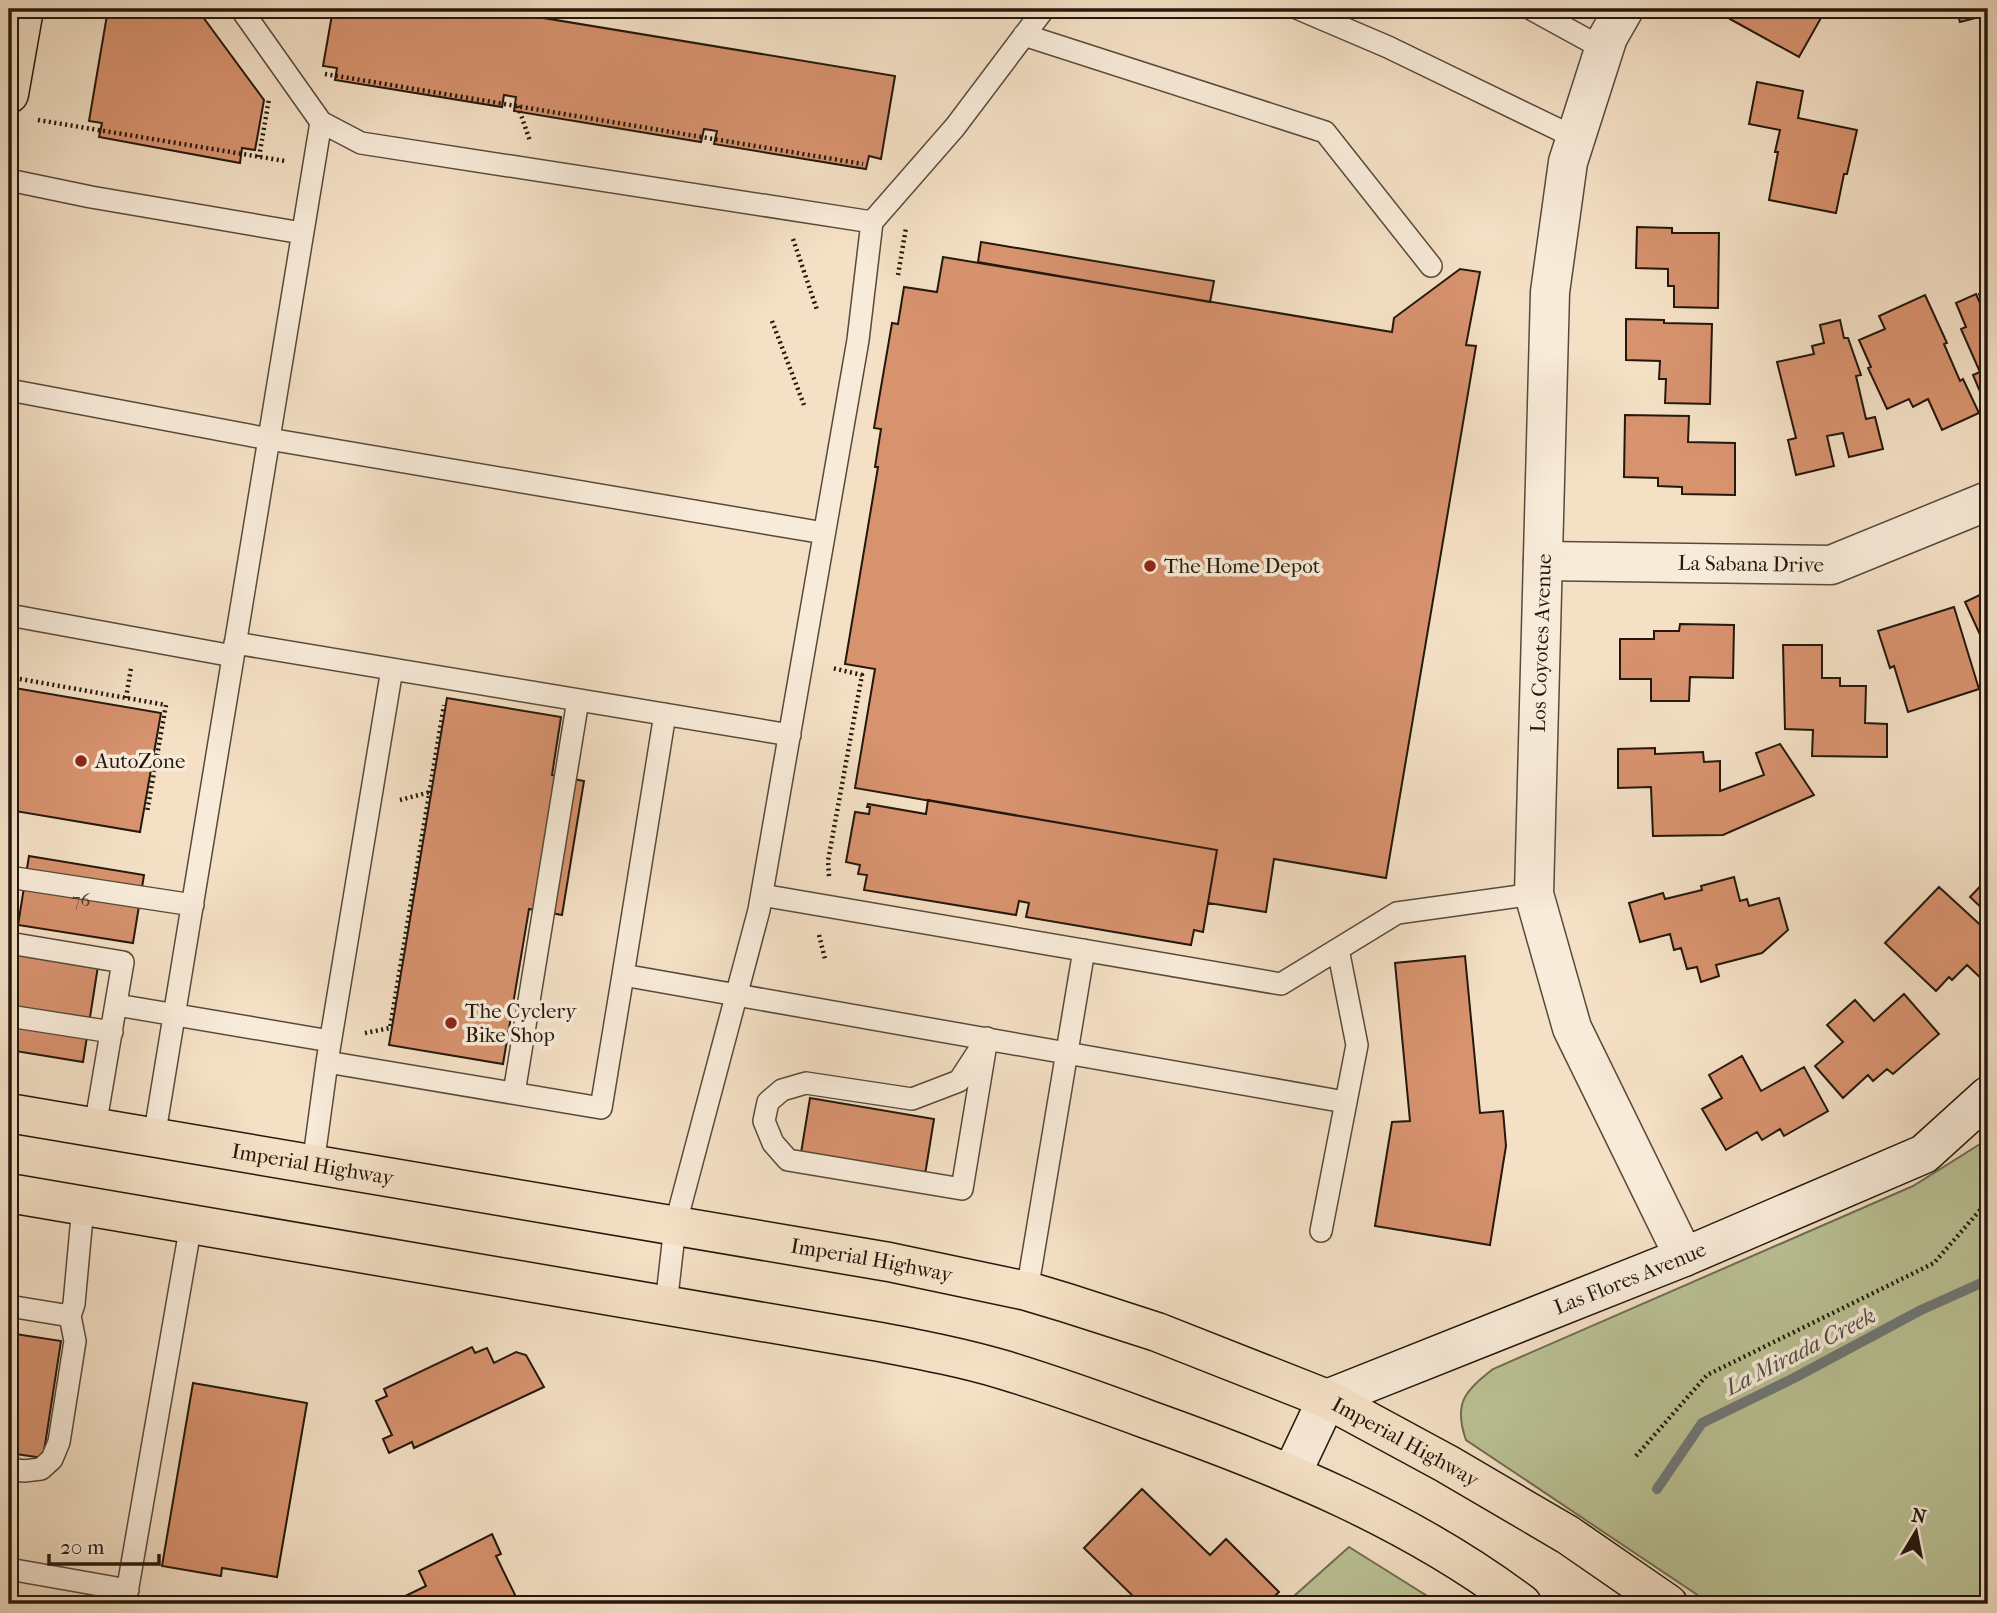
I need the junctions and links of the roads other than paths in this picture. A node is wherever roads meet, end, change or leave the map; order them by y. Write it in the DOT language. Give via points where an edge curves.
graph roads {
  1 [pos="24,9"];
  2 [pos="241,9"];
  3 [pos="1044,9"];
  4 [pos="1299,9"];
  5 [pos="1531,9"];
  6 [pos="1624,9"];
  7 [pos="1024,35"];
  8 [pos="1604,49"];
  9 [pos="9,94"];
  10 [pos="321,122"];
  11 [pos="1576,138"];
  12 [pos="9,180"];
  13 [pos="872,222"];
  14 [pos="302,233"];
  15 [pos="1431,265"];
  16 [pos="9,390"];
  17 [pos="268,439"];
  18 [pos="1988,501"];
  19 [pos="824,533"];
  20 [pos="1543,561"];
  21 [pos="9,615"];
  22 [pos="234,650"];
  23 [pos="391,669"];
  24 [pos="578,700"];
  25 [pos="665,714"];
  26 [pos="790,734"];
  27 [pos="9,877"];
  28 [pos="1534,894"];
  29 [pos="762,895"];
  30 [pos="193,905"];
  31 [pos="9,943"];
  32 [pos="1338,949"];
  33 [pos="1084,950"];
  34 [pos="623,975"];
  35 [pos="737,994"];
  36 [pos="117,1005"];
  37 [pos="175,1015"];
  38 [pos="9,1016"];
  39 [pos="112,1032"];
  40 [pos="987,1038"];
  41 [pos="328,1051"];
  42 [pos="1066,1052"];
  43 [pos="514,1093"];
  44 [pos="1988,1096"];
  45 [pos="1345,1102"];
  46 [pos="9,1113"];
  47 [pos="95,1127"];
  48 [pos="154,1138"];
  49 [pos="313,1165"];
  50 [pos="9,1193"];
  51 [pos="83,1206"];
  52 [pos="191,1224"];
  53 [pos="675,1226"];
  54 [pos="1321,1231"];
  55 [pos="1684,1257"];
  56 [pos="1027,1291"];
  57 [pos="666,1305"];
  58 [pos="9,1306"];
  59 [pos="70,1316"];
  60 [pos="1327,1399"];
  61 [pos="9,1469"];
  62 [pos="1292,1473"];
  63 [pos="9,1569"];
  64 [pos="127,1597"];
  65 [pos="1522,1604"];
  66 [pos="1668,1604"];
  1 -- 9 [label="main road"];
  2 -- 10 [label="lane"];
  3 -- 7 [label="lane"];
  4 -- 11 [label="lane"];
  5 -- 8 [label="lane"];
  6 -- 8 [label="street, Los Coyotes Avenue"];
  7 -- 13 [label="lane" via="955,127"];
  7 -- 15 [label="lane" via="1325,132"];
  8 -- 11 [label="street, Los Coyotes Avenue"];
  10 -- 13 [label="lane" via="361,143"];
  10 -- 14 [label="lane"];
  11 -- 20 [label="street, Los Coyotes Avenue" via="1568,163 1550,292"];
  12 -- 14 [label="lane"];
  13 -- 19 [label="lane" via="858,340"];
  14 -- 17 [label="lane"];
  16 -- 17 [label="lane"];
  17 -- 19 [label="lane"];
  17 -- 22 [label="lane"];
  18 -- 20 [label="street, La Sabana Drive" via="1831,565"];
  19 -- 26 [label="lane"];
  20 -- 28 [label="street, Los Coyotes Avenue"];
  21 -- 22 [label="lane"];
  22 -- 23 [label="lane"];
  22 -- 30 [label="lane"];
  23 -- 24 [label="lane"];
  23 -- 41 [label="lane"];
  24 -- 25 [label="lane"];
  24 -- 43 [label="lane"];
  25 -- 26 [label="lane"];
  25 -- 34 [label="lane"];
  26 -- 29 [label="lane"];
  27 -- 30 [label="lane"];
  28 -- 32 [label="lane" via="1396,912"];
  28 -- 55 [label="street, Los Coyotes Avenue" via="1572,1028"];
  29 -- 33 [label="lane"];
  29 -- 35 [label="lane"];
  30 -- 37 [label="lane"];
  31 -- 36 [label="lane" via="123,961"];
  32 -- 33 [label="lane" via="1281,984"];
  32 -- 45 [label="lane" via="1357,1045"];
  33 -- 42 [label="lane"];
  34 -- 35 [label="lane"];
  34 -- 43 [label="lane" via="601,1108"];
  35 -- 40 [label="lane"];
  35 -- 53 [label="lane"];
  36 -- 37 [label="lane"];
  36 -- 39 [label="lane"];
  37 -- 41 [label="lane"];
  37 -- 48 [label="lane"];
  38 -- 39 [label="lane"];
  39 -- 47 [label="lane"];
  40 -- 40 [label="lane" via="962,1189 788,1160 772,1143 764,1121 768,1102 782,1090 806,1083 912,1099 958,1081"];
  40 -- 42 [label="lane"];
  41 -- 43 [label="lane"];
  41 -- 49 [label="lane"];
  42 -- 45 [label="lane"];
  42 -- 56 [label="lane"];
  44 -- 55 [label="street, Las Flores Avenue" via="1924,1154"];
  45 -- 54 [label="lane"];
  46 -- 47 [label="main road, Imperial Highway"];
  47 -- 48 [label="main road, Imperial Highway"];
  48 -- 49 [label="main road, Imperial Highway"];
  49 -- 53 [label="main road, Imperial Highway"];
  50 -- 51 [label="main road"];
  51 -- 52 [label="main road"];
  51 -- 59 [label="lane"];
  52 -- 57 [label="main road"];
  52 -- 64 [label="lane"];
  53 -- 56 [label="main road, Imperial Highway"];
  53 -- 57 [label="lane"];
  55 -- 60 [label="street, Las Flores Avenue"];
  56 -- 60 [label="main road, Imperial Highway" via="1157,1332"];
  57 -- 62 [label="main road" via="991,1366"];
  58 -- 59 [label="lane"];
  59 -- 61 [label="lane" via="75,1341 52,1460 41,1469"];
  60 -- 62 [label="street"];
  60 -- 66 [label="main road, Imperial Highway" via="1568,1535"];
  62 -- 65 [label="main road" via="1450,1556"];
  63 -- 64 [label="lane"];
}
